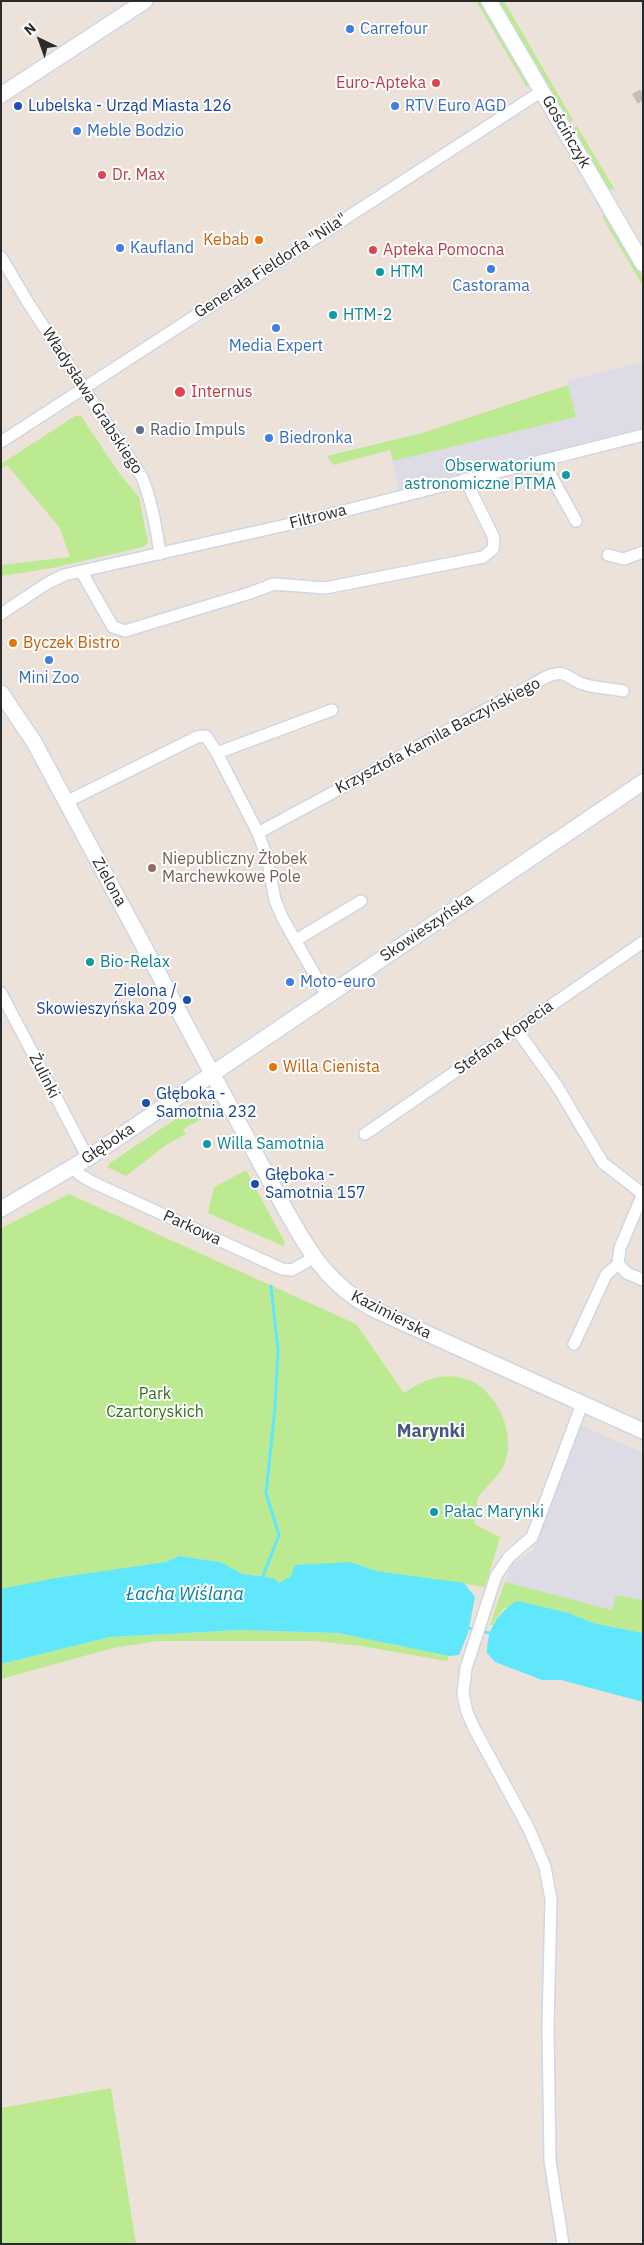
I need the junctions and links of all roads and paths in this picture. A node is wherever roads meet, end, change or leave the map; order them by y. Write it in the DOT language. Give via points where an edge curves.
graph roads {
  1 [pos="145,1"];
  2 [pos="490,1"];
  3 [pos="542,91"];
  4 [pos="1,95"];
  5 [pos="1,257"];
  6 [pos="643,264"];
  7 [pos="84,388"];
  8 [pos="643,435"];
  9 [pos="1,442"];
  10 [pos="542,460"];
  11 [pos="464,479"];
  12 [pos="576,521"];
  13 [pos="643,552"];
  14 [pos="160,554"];
  15 [pos="608,555"];
  16 [pos="81,571"];
  17 [pos="1,614"];
  18 [pos="623,691"];
  19 [pos="1,692"];
  20 [pos="332,710"];
  21 [pos="217,753"];
  22 [pos="643,782"];
  23 [pos="66,802"];
  24 [pos="258,833"];
  25 [pos="360,901"];
  26 [pos="296,940"];
  27 [pos="643,942"];
  28 [pos="1,993"];
  29 [pos="327,996"];
  30 [pos="516,1030"];
  31 [pos="212,1074"];
  32 [pos="365,1134"];
  33 [pos="88,1158"];
  34 [pos="73,1167"];
  35 [pos="643,1194"];
  36 [pos="1,1209"];
  37 [pos="313,1258"];
  38 [pos="618,1264"];
  39 [pos="643,1280"];
  40 [pos="574,1344"];
  41 [pos="582,1404"];
  42 [pos="643,1431"];
  43 [pos="563,2244"];
  1 -- 4 [label="main road"];
  2 -- 3 [label="main road, Gościńczyk"];
  3 -- 6 [label="main road, Gościńczyk"];
  3 -- 7 [label="street, Generała Fieldorfa \"Nila\""];
  5 -- 7 [label="street, Władysława Grabskiego"];
  7 -- 9 [label="street, Generała Fieldorfa \"Nila\""];
  7 -- 14 [label="street, Władysława Grabskiego" via="142,478 156,524"];
  8 -- 10 [label="street, Filtrowa"];
  10 -- 11 [label="street, Filtrowa"];
  10 -- 12 [label="street"];
  11 -- 14 [label="street, Filtrowa"];
  11 -- 16 [label="street" via="494,538 493,549 483,556 325,588 274,584 125,631 114,627"];
  13 -- 15 [label="street" via="624,559"];
  14 -- 16 [label="street, Filtrowa"];
  16 -- 17 [label="street, Filtrowa" via="46,584"];
  18 -- 24 [label="street, Krzysztofa Kamila Baczyńskiego" via="580,683 559,672 548,676"];
  19 -- 23 [label="main road, Zielona" via="34,742"];
  20 -- 21 [label="street"];
  21 -- 23 [label="street" via="206,736 197,737"];
  21 -- 24 [label="street"];
  22 -- 29 [label="main road, Skowieszyńska"];
  23 -- 31 [label="main road, Zielona"];
  24 -- 26 [label="street" via="276,900"];
  25 -- 26 [label="street"];
  26 -- 29 [label="street"];
  27 -- 30 [label="street, Stefana Kopecia"];
  28 -- 33 [label="street, Żulinki"];
  29 -- 31 [label="main road, Skowieszyńska"];
  30 -- 32 [label="street, Stefana Kopecia"];
  30 -- 35 [label="street" via="557,1086 603,1163"];
  31 -- 33 [label="main road, Głęboka"];
  31 -- 37 [label="main road, Kazimierska"];
  33 -- 34 [label="main road, Głęboka"];
  34 -- 36 [label="main road, Głęboka"];
  34 -- 37 [label="street, Parkowa" via="92,1182 282,1269 292,1270"];
  35 -- 38 [label="street" via="620,1248"];
  37 -- 41 [label="main road, Kazimierska" via="332,1280 358,1301"];
  38 -- 39 [label="street"];
  38 -- 40 [label="street" via="606,1275"];
  41 -- 42 [label="main road, Kazimierska"];
  41 -- 43 [label="street" via="532,1537 509,1557 496,1576 466,1668 463,1694 467,1712 529,1829 545,1867 551,1899 548,2027 550,2161"];
}
